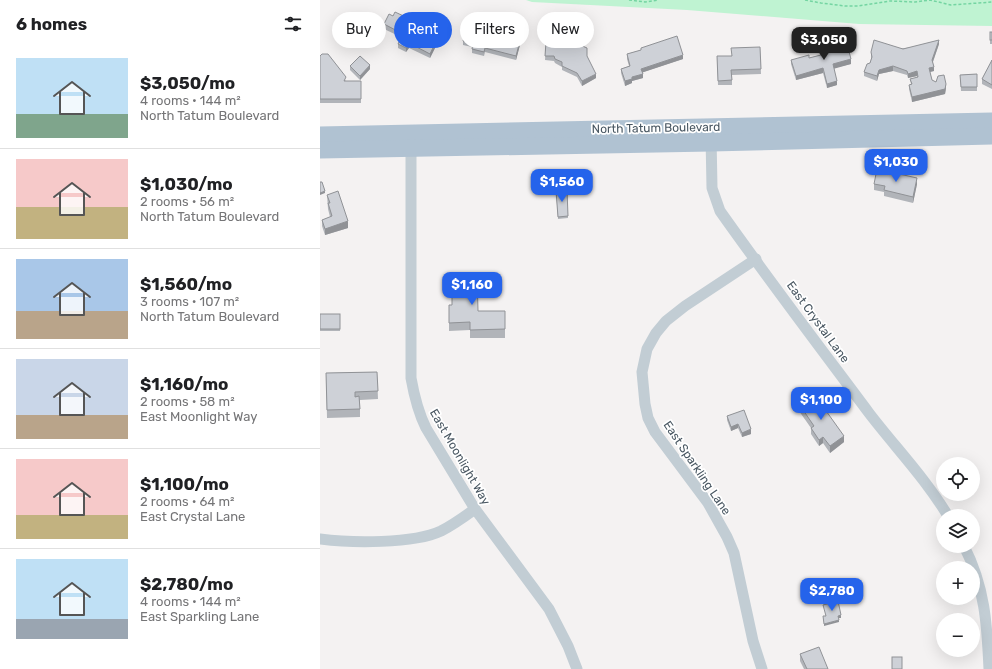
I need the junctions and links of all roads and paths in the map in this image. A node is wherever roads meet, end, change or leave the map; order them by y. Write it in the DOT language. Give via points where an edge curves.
graph roads {
  1 [pos="629,0"];
  2 [pos="658,0"];
  3 [pos="805,0"];
  4 [pos="992,2"];
  5 [pos="992,121"];
  6 [pos="320,135"];
  7 [pos="711,135"];
  8 [pos="992,136"];
  9 [pos="411,140"];
  10 [pos="320,150"];
  11 [pos="756,259"];
  12 [pos="475,509"];
  13 [pos="944,509"];
  14 [pos="320,539"];
  15 [pos="968,553"];
  16 [pos="577,669"];
  17 [pos="762,669"];
  18 [pos="989,669"];
  1 -- 2 [label="path"];
  3 -- 4 [label="path" via="845,6 890,1 930,0 951,5"];
  5 -- 7 [label="main road, North Tatum Boulevard"];
  6 -- 9 [label="main road, North Tatum Boulevard"];
  7 -- 8 [label="main road, North Tatum Boulevard"];
  7 -- 9 [label="main road, North Tatum Boulevard"];
  7 -- 11 [label="street, East Crystal Lane" via="712,188 715,200"];
  9 -- 10 [label="main road, North Tatum Boulevard"];
  9 -- 12 [label="street, East Moonlight Way" via="413,392 426,428"];
  11 -- 13 [label="street, East Crystal Lane" via="856,396"];
  11 -- 17 [label="street, East Sparkling Lane" via="666,321 647,349 642,372 648,418 655,432 708,503 734,553 753,641"];
  12 -- 14 [label="street" via="440,531 426,536 402,540 340,542"];
  12 -- 16 [label="street, East Moonlight Way" via="548,609"];
  15 -- 18 [label="street" via="983,600"];
}
